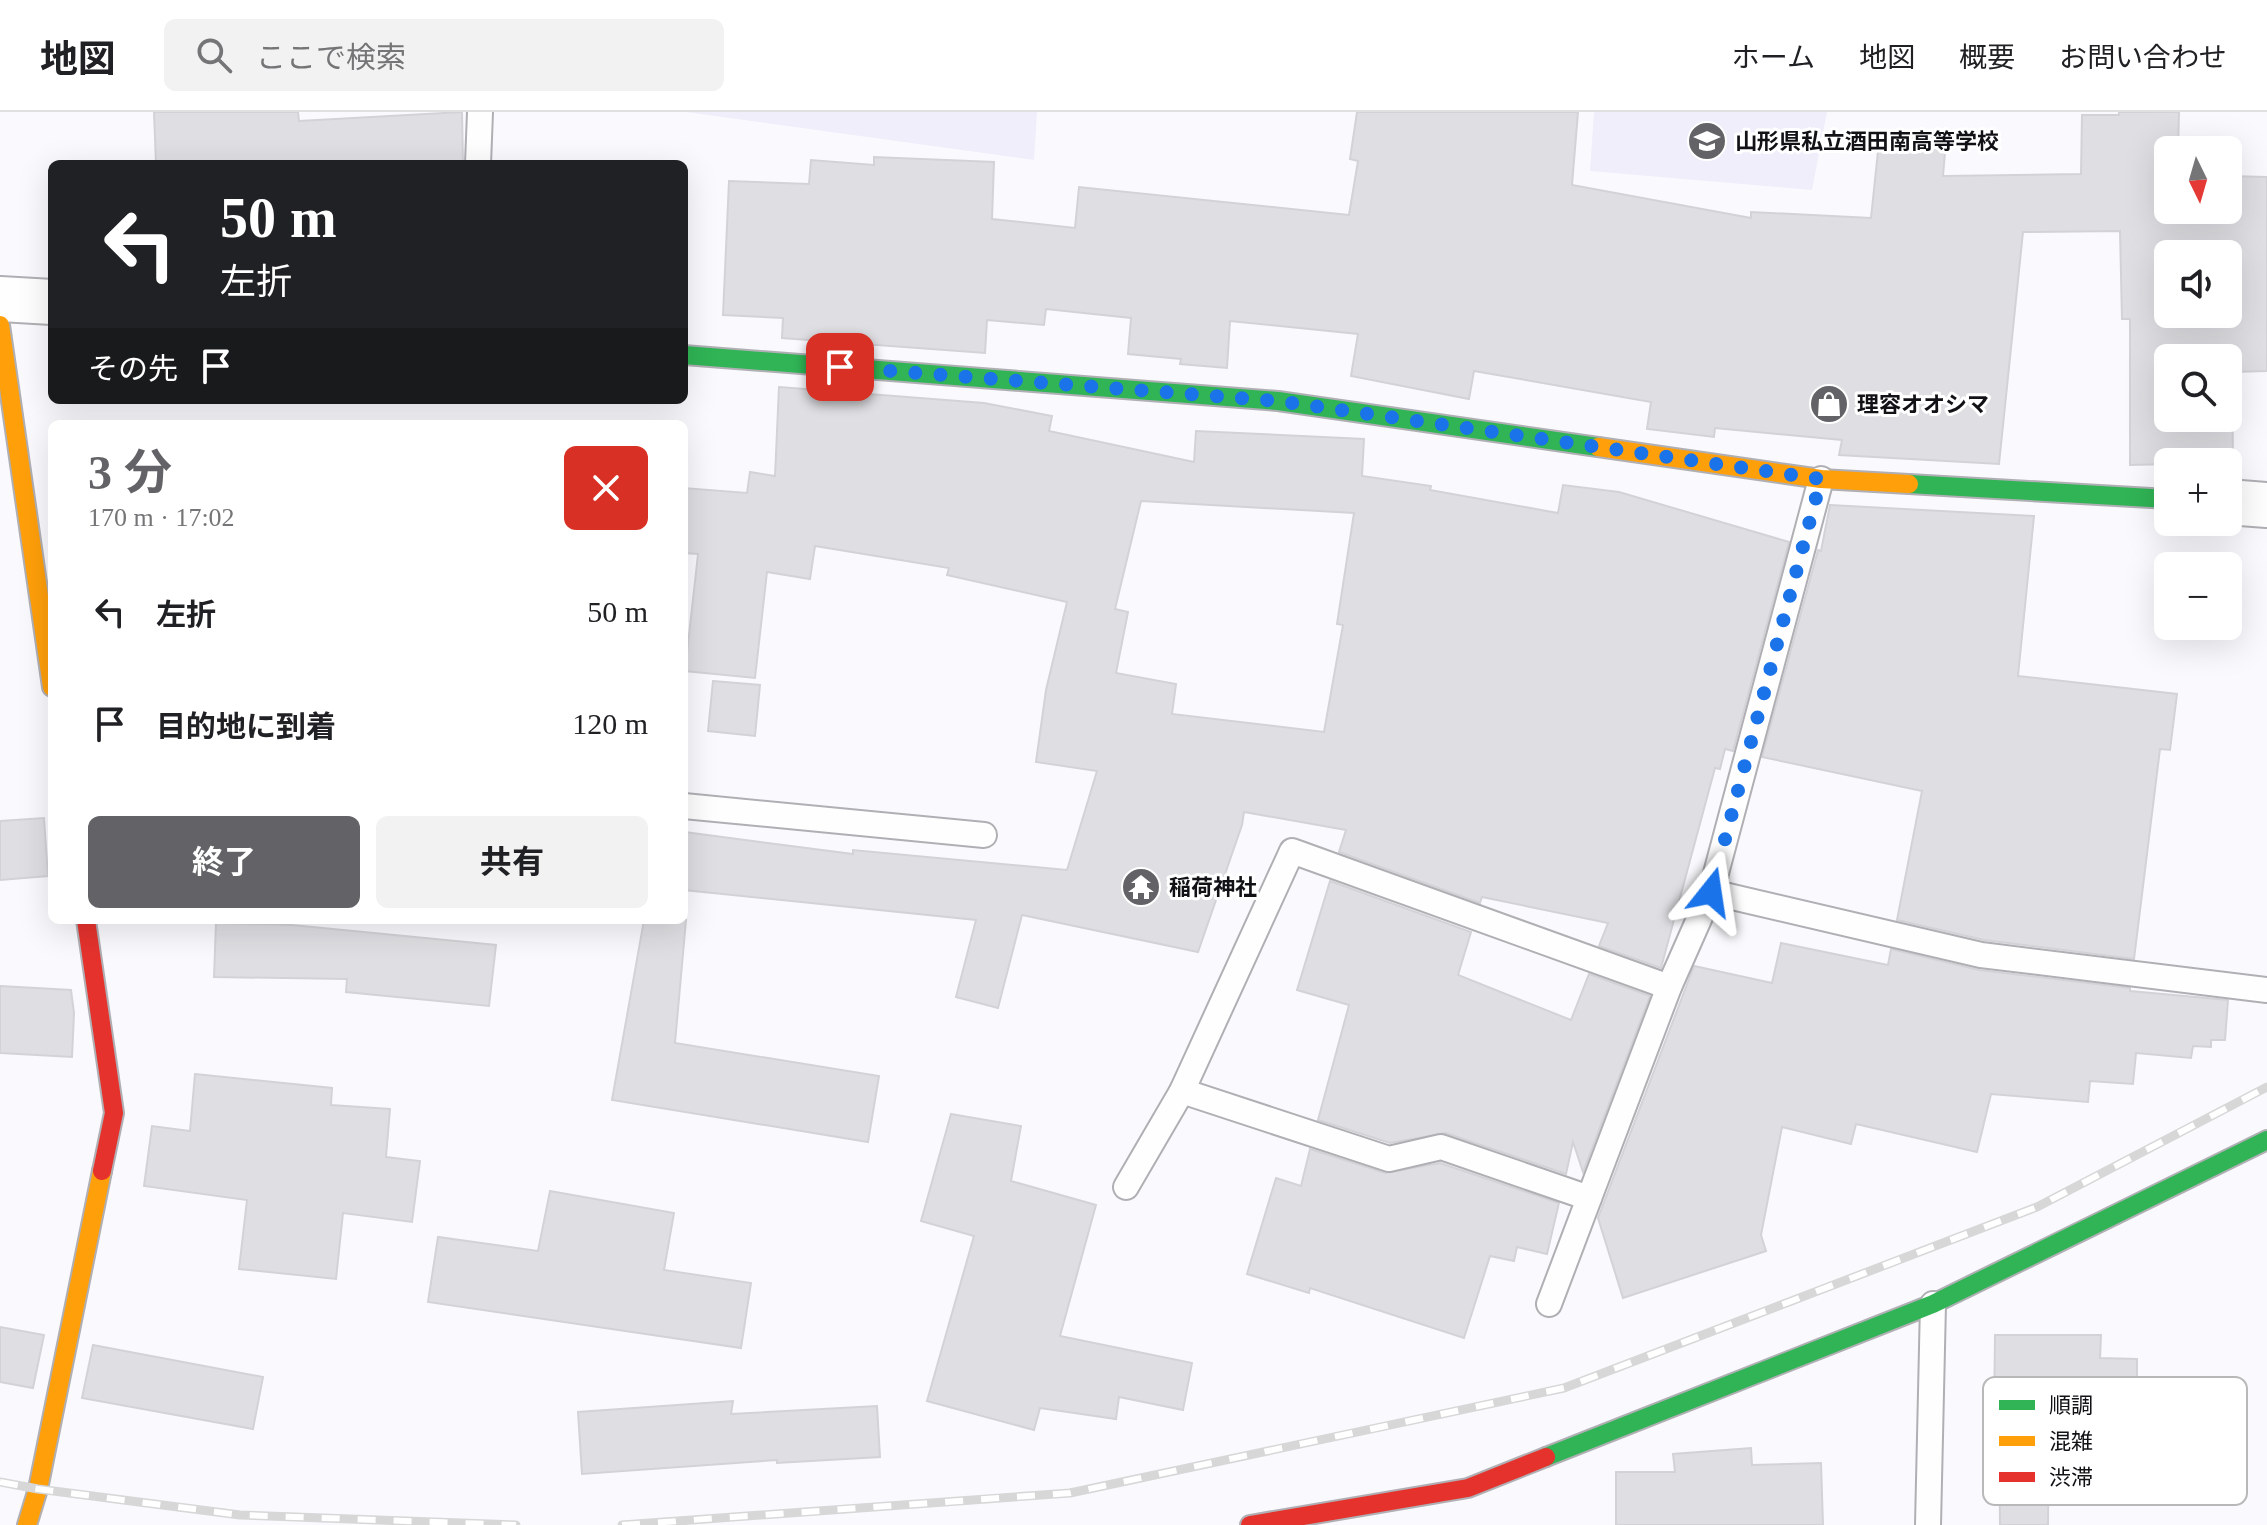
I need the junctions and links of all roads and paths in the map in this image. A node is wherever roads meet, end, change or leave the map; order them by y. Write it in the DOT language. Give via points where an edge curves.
graph roads {
  1 [pos="480,112"];
  2 [pos="478,160"];
  3 [pos="0,299"];
  4 [pos="48,302"];
  5 [pos="0,325"];
  6 [pos="688,355"];
  7 [pos="1821,479"];
  8 [pos="2154,498"];
  9 [pos="2242,503"];
  10 [pos="2267,505"];
  11 [pos="48,659"];
  12 [pos="688,806"];
  13 [pos="984,835"];
  14 [pos="1711,892"];
  15 [pos="87,924"];
  16 [pos="1669,987"];
  17 [pos="2267,990"];
  18 [pos="1182,1091"];
  19 [pos="2267,1140"];
  20 [pos="1126,1187"];
  21 [pos="1589,1198"];
  22 [pos="1549,1304"];
  23 [pos="1933,1304"];
  24 [pos="1387,1514"];
  25 [pos="27,1525"];
  26 [pos="1250,1525"];
  27 [pos="1928,1525"];
  1 -- 2 [label="lane"];
  3 -- 4 [label="street"];
  5 -- 11 [label="street"];
  6 -- 7 [label="street" via="1278,401"];
  7 -- 8 [label="street"];
  7 -- 14 [label="lane"];
  9 -- 10 [label="street"];
  12 -- 13 [label="lane"];
  14 -- 16 [label="lane"];
  14 -- 17 [label="lane" via="1981,955"];
  15 -- 25 [label="street" via="114,1113"];
  16 -- 18 [label="lane" via="1292,851"];
  16 -- 21 [label="lane"];
  18 -- 20 [label="lane"];
  18 -- 21 [label="lane" via="1389,1159 1441,1147"];
  19 -- 23 [label="street"];
  21 -- 22 [label="lane"];
  23 -- 24 [label="street" via="1468,1488"];
  23 -- 27 [label="lane"];
  24 -- 26 [label="street"];
}
